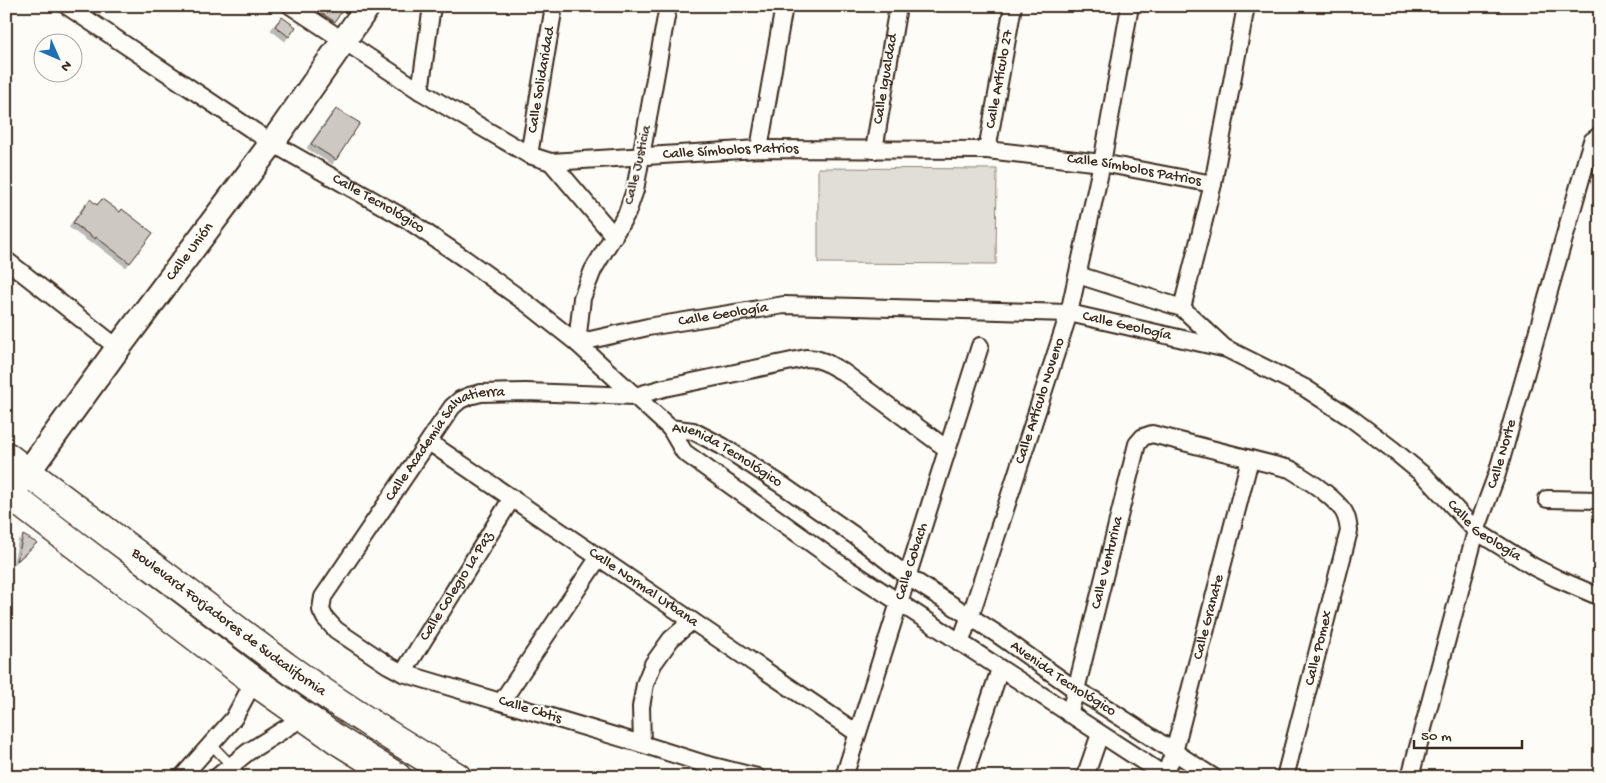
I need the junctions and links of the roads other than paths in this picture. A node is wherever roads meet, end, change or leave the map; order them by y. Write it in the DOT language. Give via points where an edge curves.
graph roads {
  1 [pos="67,6"];
  2 [pos="291,6"];
  3 [pos="368,6"];
  4 [pos="432,6"];
  5 [pos="554,6"];
  6 [pos="668,6"];
  7 [pos="784,6"];
  8 [pos="898,6"];
  9 [pos="1013,6"];
  10 [pos="1130,6"];
  11 [pos="1246,6"];
  12 [pos="344,42"];
  13 [pos="420,91"];
  14 [pos="1600,135"];
  15 [pos="272,143"];
  16 [pos="759,149"];
  17 [pos="874,150"];
  18 [pos="988,150"];
  19 [pos="529,155"];
  20 [pos="642,156"];
  21 [pos="551,162"];
  22 [pos="1102,163"];
  23 [pos="1213,184"];
  24 [pos="614,236"];
  25 [pos="6,260"];
  26 [pos="1078,274"];
  27 [pos="1182,308"];
  28 [pos="1069,313"];
  29 [pos="577,343"];
  30 [pos="980,346"];
  31 [pos="118,348"];
  32 [pos="1227,349"];
  33 [pos="635,396"];
  34 [pos="670,428"];
  35 [pos="429,442"];
  36 [pos="947,449"];
  37 [pos="1250,459"];
  38 [pos="16,464"];
  39 [pos="512,498"];
  40 [pos="1547,499"];
  41 [pos="1600,500"];
  42 [pos="8,501"];
  43 [pos="1476,531"];
  44 [pos="598,557"];
  45 [pos="907,576"];
  46 [pos="1600,597"];
  47 [pos="898,603"];
  48 [pos="321,610"];
  49 [pos="969,618"];
  50 [pos="692,621"];
  51 [pos="960,643"];
  52 [pos="1000,669"];
  53 [pos="403,673"];
  54 [pos="254,681"];
  55 [pos="1076,690"];
  56 [pos="502,702"];
  57 [pos="1068,714"];
  58 [pos="304,717"];
  59 [pos="857,733"];
  60 [pos="1100,734"];
  61 [pos="212,744"];
  62 [pos="642,744"];
  63 [pos="1174,752"];
  64 [pos="237,771"];
  65 [pos="1166,776"];
  66 [pos="182,777"];
  67 [pos="217,777"];
  68 [pos="397,777"];
  69 [pos="457,777"];
  70 [pos="757,777"];
  71 [pos="844,777"];
  72 [pos="964,777"];
  73 [pos="1084,777"];
  74 [pos="1213,777"];
  75 [pos="1285,777"];
  76 [pos="1410,777"];
  1 -- 15 [label="street, Calle Tecnológico"];
  2 -- 12 [label="street, Calle Símbolos Patrios"];
  3 -- 12 [label="street, Calle Unión"];
  4 -- 13 [label="street"];
  5 -- 19 [label="street, Calle Solidaridad"];
  6 -- 20 [label="street, Calle Justicia"];
  7 -- 16 [label="street"];
  8 -- 17 [label="street, Calle Igualdad"];
  9 -- 18 [label="street, Calle Artículo 27"];
  10 -- 22 [label="street, Calle Artículo Noveno"];
  11 -- 23 [label="street"];
  12 -- 13 [label="street, Calle Símbolos Patrios"];
  12 -- 15 [label="street, Calle Unión"];
  13 -- 19 [label="street, Calle Símbolos Patrios"];
  14 -- 43 [label="street, Calle Norte" via="1592,141 1496,474"];
  15 -- 29 [label="street, Calle Tecnológico" via="406,219 529,305"];
  15 -- 31 [label="street, Calle Unión"];
  16 -- 17 [label="street, Calle Símbolos Patrios"];
  16 -- 20 [label="street, Calle Símbolos Patrios"];
  17 -- 18 [label="street, Calle Símbolos Patrios"];
  18 -- 22 [label="street, Calle Símbolos Patrios"];
  19 -- 21 [label="street, Calle Símbolos Patrios"];
  20 -- 21 [label="street, Calle Símbolos Patrios"];
  20 -- 24 [label="street, Calle Justicia" via="627,213"];
  21 -- 24 [label="street"];
  22 -- 23 [label="street, Calle Símbolos Patrios"];
  22 -- 26 [label="street, Calle Artículo Noveno"];
  23 -- 27 [label="street"];
  24 -- 29 [label="street, Calle Justicia" via="593,270 582,298"];
  25 -- 31 [label="street"];
  26 -- 27 [label="street"];
  26 -- 28 [label="street, Calle Artículo Noveno"];
  27 -- 32 [label="street"];
  28 -- 29 [label="street, Calle Geología" via="784,305 648,327"];
  28 -- 32 [label="street, Calle Geología"];
  28 -- 49 [label="street, Calle Artículo Noveno"];
  29 -- 33 [label="street, Calle Tecnológico"];
  30 -- 36 [label="street, Calle Cobach"];
  31 -- 38 [label="street, Calle Unión"];
  32 -- 43 [label="street, Calle Geología" via="1305,388 1351,418 1427,478"];
  33 -- 34 [label="street, Calle Tecnológico"];
  33 -- 35 [label="street, Calle Academia Salvatierra" via="481,393 460,400 452,407"];
  33 -- 36 [label="street, Calle Academia Salvatierra" via="796,360 816,359 843,372"];
  34 -- 45 [label="street, Avenida Tecnológico" via="693,431 722,446 858,538"];
  34 -- 47 [label="street, Avenida Tecnológico" via="684,452"];
  35 -- 39 [label="street, Calle Normal Urbana"];
  35 -- 48 [label="street, Calle Academia Salvatierra" via="323,597"];
  36 -- 45 [label="street, Calle Cobach"];
  37 -- 55 [label="street, Calle Venturina" via="1152,434 1137,444"];
  37 -- 63 [label="street, Calle Granate"];
  37 -- 75 [label="street, Calle Pomex" via="1290,469 1309,481 1342,509 1349,531"];
  38 -- 42 [label="street, Calle Unión"];
  38 -- 69 [label="highway, Boulevard Forjadores de Sudcalifornia" via="324,693"];
  39 -- 44 [label="street, Calle Normal Urbana"];
  39 -- 53 [label="street, Calle Colegio La Paz"];
  40 -- 41 [label="street"];
  42 -- 54 [label="highway, Boulevard Forjadores de Sudcalifornia"];
  43 -- 46 [label="street, Calle Geología" via="1534,567"];
  43 -- 76 [label="street, Calle Norte"];
  44 -- 50 [label="street, Calle Normal Urbana"];
  44 -- 56 [label="street"];
  45 -- 47 [label="street, Calle Cobach"];
  45 -- 49 [label="street, Avenida Tecnológico"];
  47 -- 51 [label="street, Avenida Tecnológico"];
  47 -- 59 [label="street, Calle Cobach"];
  48 -- 53 [label="street, Calle Cbtis" via="336,630"];
  49 -- 51 [label="street, Calle Artículo Noveno"];
  49 -- 55 [label="street, Avenida Tecnológico"];
  50 -- 59 [label="street, Calle Normal Urbana"];
  50 -- 62 [label="street" via="671,639 653,664 641,707"];
  51 -- 52 [label="street, Avenida Tecnológico"];
  52 -- 57 [label="street, Avenida Tecnológico"];
  52 -- 72 [label="street"];
  53 -- 56 [label="street, Calle Cbtis"];
  54 -- 58 [label="highway, Boulevard Forjadores de Sudcalifornia"];
  54 -- 61 [label="street" via="234,718"];
  55 -- 57 [label="street, Calle Venturina"];
  55 -- 63 [label="street, Avenida Tecnológico"];
  56 -- 62 [label="street, Calle Cbtis"];
  57 -- 60 [label="street, Avenida Tecnológico"];
  58 -- 64 [label="street" via="280,732"];
  58 -- 68 [label="highway, Boulevard Forjadores de Sudcalifornia"];
  59 -- 71 [label="street, Calle Cobach"];
  60 -- 65 [label="street, Avenida Tecnológico"];
  60 -- 73 [label="street"];
  61 -- 64 [label="lane"];
  61 -- 66 [label="street"];
  62 -- 70 [label="street, Calle Cbtis"];
  63 -- 65 [label="street, Calle Granate"];
  63 -- 74 [label="street, Avenida Tecnológico"];
  64 -- 67 [label="street"];
}
